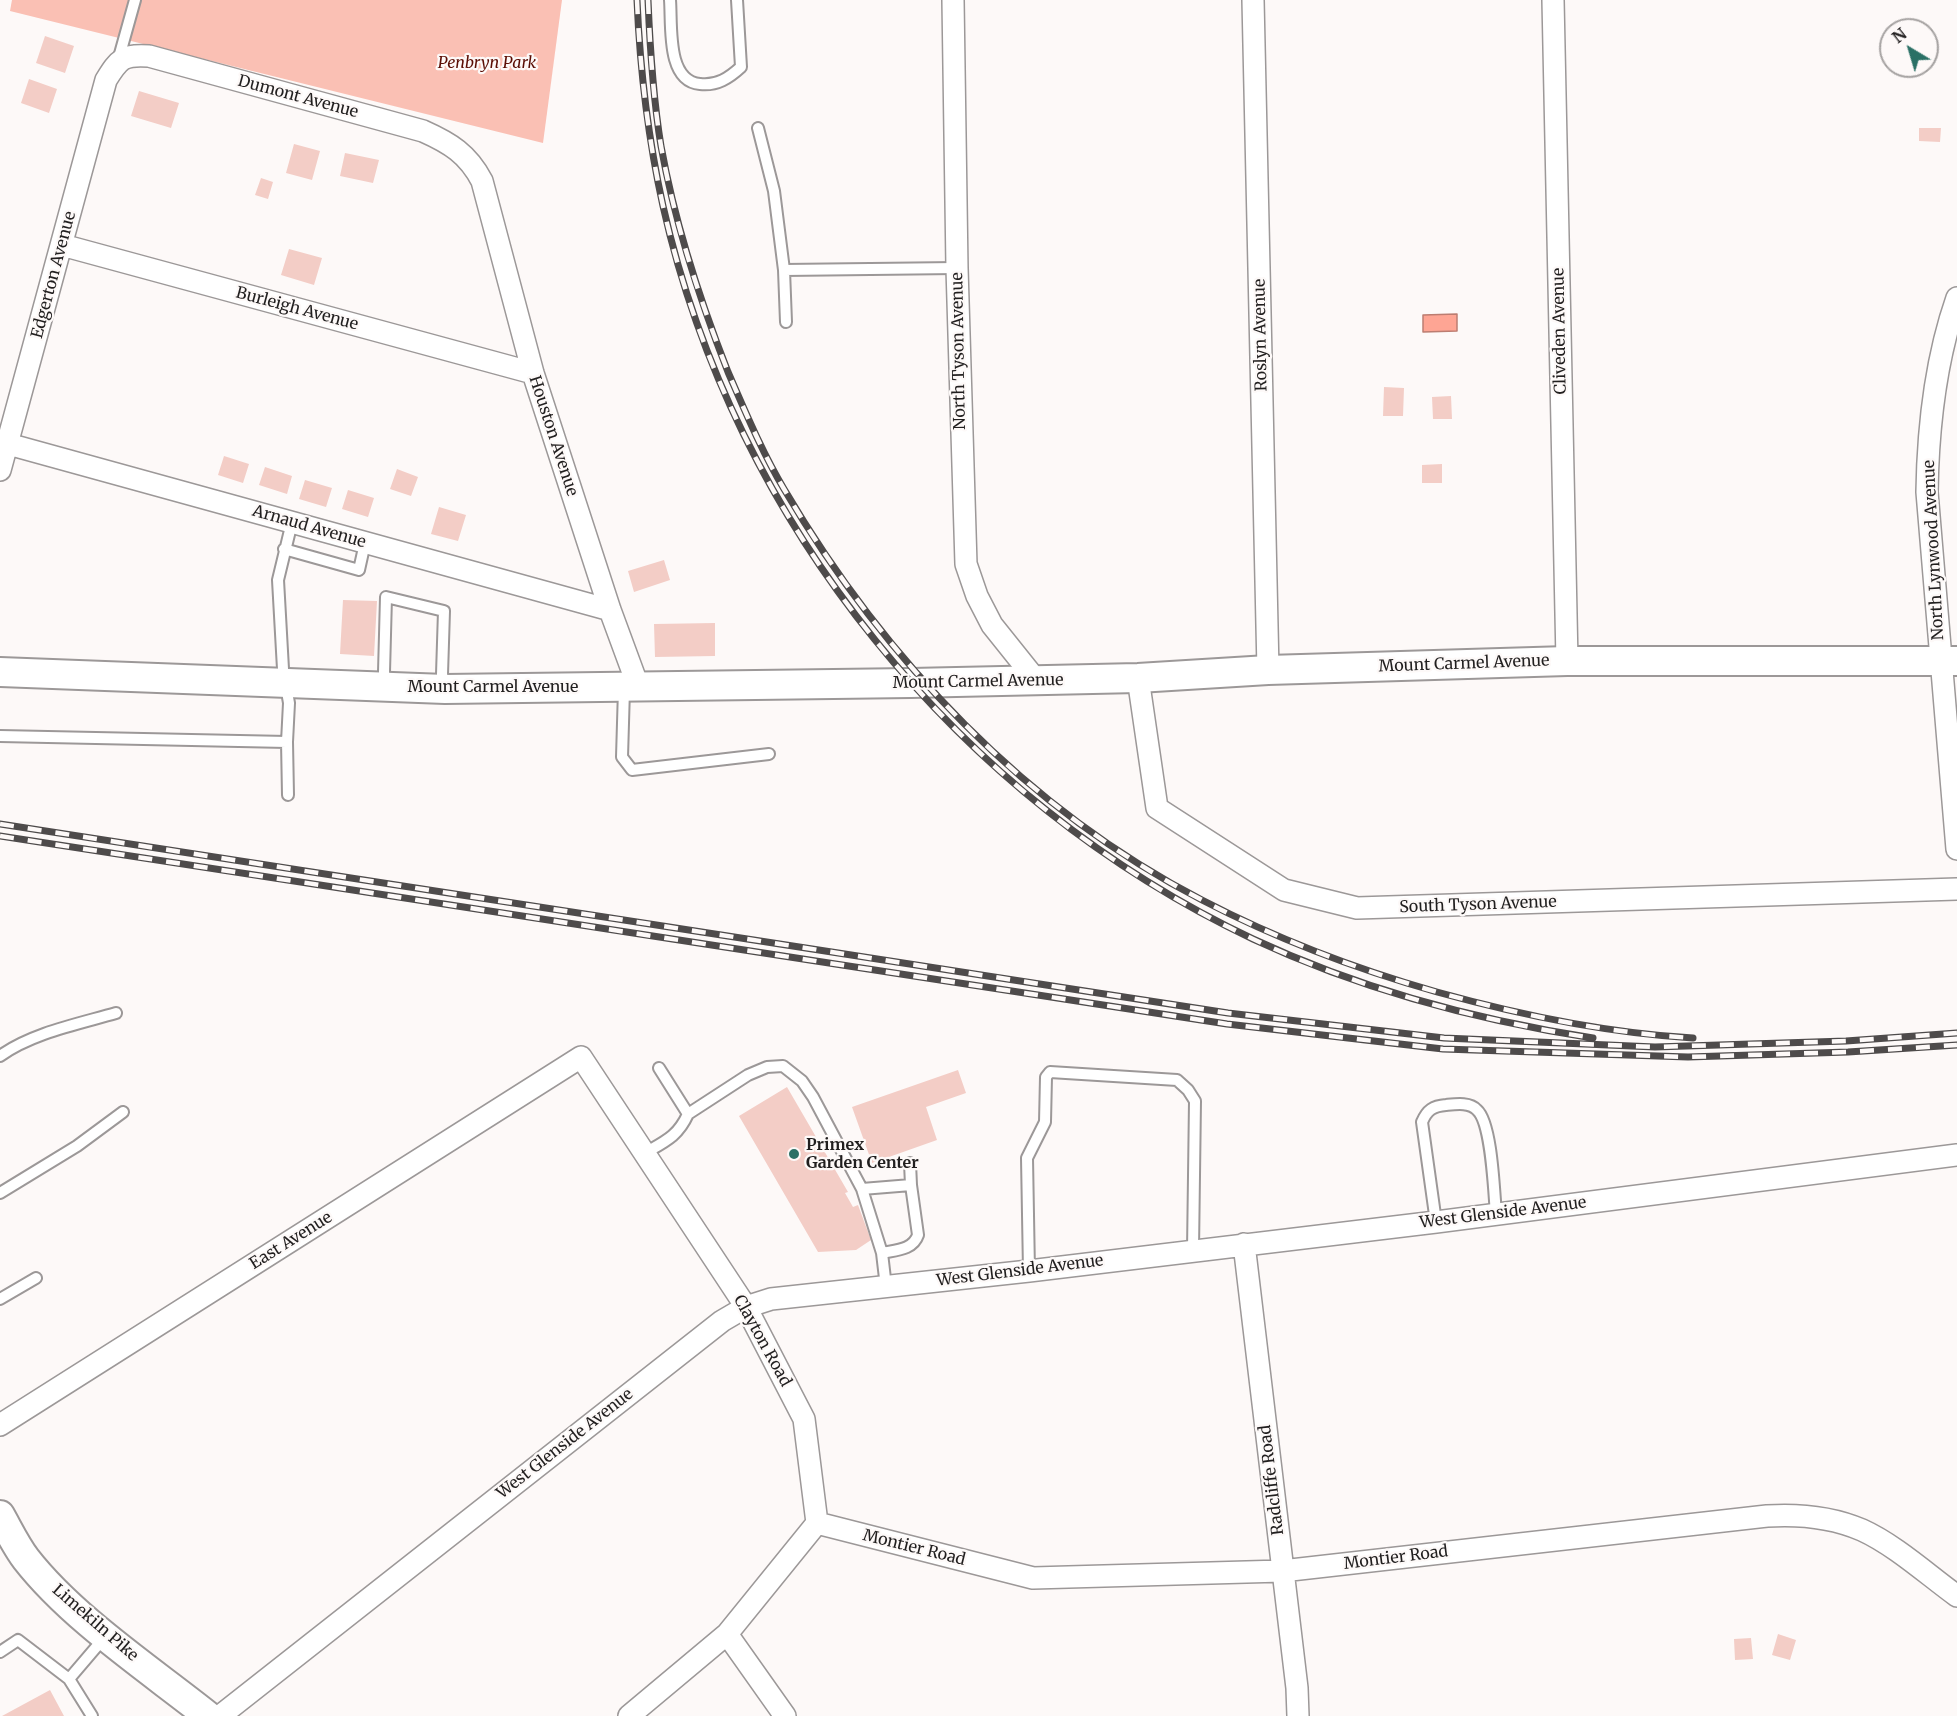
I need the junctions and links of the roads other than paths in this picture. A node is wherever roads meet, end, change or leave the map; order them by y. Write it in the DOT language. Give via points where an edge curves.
graph roads {
  1 [pos="135,0"];
  2 [pos="670,0"];
  3 [pos="737,0"];
  4 [pos="952,0"];
  5 [pos="1254,0"];
  6 [pos="1553,0"];
  7 [pos="117,61"];
  8 [pos="758,128"];
  9 [pos="482,181"];
  10 [pos="62,245"];
  11 [pos="957,268"];
  12 [pos="784,270"];
  13 [pos="1957,298"];
  14 [pos="786,322"];
  15 [pos="532,373"];
  16 [pos="8,444"];
  17 [pos="0,471"];
  18 [pos="292,522"];
  19 [pos="365,543"];
  20 [pos="284,549"];
  21 [pos="610,610"];
  22 [pos="1567,661"];
  23 [pos="1949,661"];
  24 [pos="1268,670"];
  25 [pos="0,672"];
  26 [pos="1138,678"];
  27 [pos="1036,680"];
  28 [pos="286,683"];
  29 [pos="386,686"];
  30 [pos="631,686"];
  31 [pos="445,689"];
  32 [pos="0,736"];
  33 [pos="287,742"];
  34 [pos="769,754"];
  35 [pos="288,795"];
  36 [pos="1957,849"];
  37 [pos="1957,889"];
  38 [pos="116,1013"];
  39 [pos="0,1056"];
  40 [pos="581,1057"];
  41 [pos="659,1068"];
  42 [pos="123,1112"];
  43 [pos="688,1114"];
  44 [pos="645,1153"];
  45 [pos="1957,1155"];
  46 [pos="910,1163"];
  47 [pos="911,1185"];
  48 [pos="862,1189"];
  49 [pos="0,1193"];
  50 [pos="1496,1214"];
  51 [pos="1436,1222"];
  52 [pos="1244,1244"];
  53 [pos="1193,1250"];
  54 [pos="882,1253"];
  55 [pos="1029,1271"];
  56 [pos="36,1278"];
  57 [pos="886,1287"];
  58 [pos="0,1299"];
  59 [pos="746,1306"];
  60 [pos="0,1425"];
  61 [pos="0,1515"];
  62 [pos="817,1523"];
  63 [pos="1282,1571"];
  64 [pos="1957,1596"];
  65 [pos="727,1634"];
  66 [pos="106,1635"];
  67 [pos="0,1652"];
  68 [pos="69,1679"];
  69 [pos="92,1716"];
  70 [pos="208,1716"];
  71 [pos="220,1716"];
  72 [pos="629,1716"];
  73 [pos="785,1716"];
  74 [pos="1298,1716"];
  1 -- 7 [label="lane"];
  2 -- 3 [label="lane" via="673,58 678,70 685,80 710,85 728,79 741,68"];
  4 -- 11 [label="street, North Tyson Avenue"];
  5 -- 24 [label="street, Roslyn Avenue"];
  6 -- 22 [label="street, Cliveden Avenue"];
  7 -- 9 [label="street, Dumont Avenue" via="133,55 149,57 423,131 459,152 473,164"];
  7 -- 10 [label="street, Edgerton Avenue" via="106,80"];
  8 -- 12 [label="lane" via="774,191"];
  9 -- 15 [label="street, Houston Avenue"];
  10 -- 15 [label="street, Burleigh Avenue"];
  10 -- 16 [label="street, Edgerton Avenue"];
  11 -- 12 [label="lane"];
  11 -- 27 [label="street, North Tyson Avenue" via="966,564 992,625"];
  12 -- 14 [label="lane"];
  13 -- 23 [label="street, North Lynwood Avenue" via="1936,379 1927,457 1927,492"];
  15 -- 21 [label="street, Houston Avenue"];
  16 -- 17 [label="street, Edgerton Avenue"];
  16 -- 18 [label="street, Arnaud Avenue"];
  18 -- 19 [label="street, Arnaud Avenue"];
  18 -- 20 [label="lane"];
  19 -- 20 [label="lane" via="359,570"];
  19 -- 21 [label="street, Arnaud Avenue"];
  20 -- 28 [label="lane" via="278,580"];
  21 -- 30 [label="street, Houston Avenue"];
  22 -- 23 [label="street, Mount Carmel Avenue"];
  22 -- 24 [label="street, Mount Carmel Avenue"];
  23 -- 36 [label="street, North Lynwood Avenue"];
  24 -- 26 [label="street, Mount Carmel Avenue"];
  25 -- 28 [label="street, Mount Carmel Avenue"];
  26 -- 27 [label="street, Mount Carmel Avenue"];
  26 -- 37 [label="street, South Tyson Avenue" via="1157,808 1284,890 1357,908"];
  27 -- 30 [label="street, Mount Carmel Avenue"];
  28 -- 29 [label="street, Mount Carmel Avenue"];
  28 -- 33 [label="lane"];
  29 -- 31 [label="street, Mount Carmel Avenue"];
  29 -- 31 [label="lane" via="386,597 444,611"];
  30 -- 31 [label="street, Mount Carmel Avenue"];
  30 -- 34 [label="lane" via="622,757 632,770"];
  32 -- 33 [label="lane"];
  33 -- 35 [label="lane"];
  38 -- 39 [label="lane" via="55,1030"];
  40 -- 44 [label="street, Clayton Road"];
  40 -- 60 [label="street, East Avenue"];
  41 -- 43 [label="lane"];
  42 -- 49 [label="lane" via="77,1146"];
  43 -- 44 [label="lane" via="673,1137"];
  43 -- 48 [label="lane" via="748,1075 767,1066 783,1066 802,1081 813,1097"];
  44 -- 59 [label="street, Clayton Road"];
  45 -- 50 [label="street, West Glenside Avenue"];
  46 -- 47 [label="lane"];
  47 -- 48 [label="lane"];
  47 -- 54 [label="lane" via="917,1239 907,1248"];
  48 -- 54 [label="lane"];
  50 -- 51 [label="street, West Glenside Avenue"];
  50 -- 51 [label="lane" via="1491,1156 1478,1110 1468,1105 1443,1105 1432,1107 1422,1122"];
  51 -- 52 [label="street, West Glenside Avenue"];
  52 -- 53 [label="street, West Glenside Avenue"];
  52 -- 63 [label="street, Radcliffe Road"];
  53 -- 55 [label="street, West Glenside Avenue"];
  53 -- 55 [label="lane" via="1195,1101 1188,1090 1177,1080 1050,1072 1046,1077 1045,1122 1027,1158"];
  54 -- 57 [label="lane"];
  55 -- 57 [label="street, West Glenside Avenue"];
  56 -- 58 [label="lane"];
  57 -- 59 [label="street, West Glenside Avenue" via="771,1299"];
  59 -- 62 [label="street, Clayton Road" via="804,1419"];
  59 -- 71 [label="street, West Glenside Avenue"];
  61 -- 66 [label="street, Limekiln Pike" via="26,1558 68,1603"];
  62 -- 63 [label="street, Montier Road" via="1033,1578"];
  62 -- 65 [label="street"];
  63 -- 64 [label="street, Montier Road" via="1793,1515 1862,1530"];
  63 -- 74 [label="street, Radcliffe Road"];
  65 -- 72 [label="street"];
  65 -- 73 [label="street"];
  66 -- 68 [label="lane"];
  66 -- 70 [label="street, Limekiln Pike"];
  67 -- 68 [label="lane" via="18,1640"];
  68 -- 69 [label="lane"];
}
